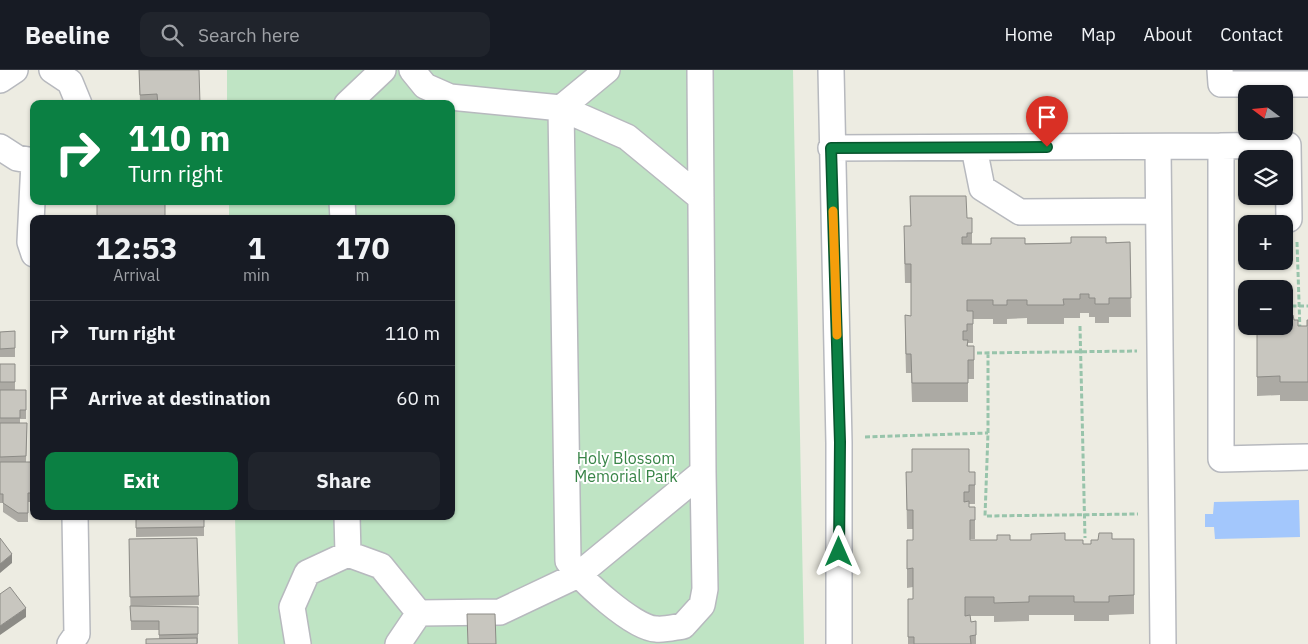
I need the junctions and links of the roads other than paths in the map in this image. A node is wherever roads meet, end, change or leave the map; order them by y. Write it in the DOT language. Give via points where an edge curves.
graph roads {
  1 [pos="14,70"];
  2 [pos="52,70"];
  3 [pos="383,70"];
  4 [pos="412,70"];
  5 [pos="607,70"];
  6 [pos="700,70"];
  7 [pos="831,70"];
  8 [pos="1220,70"];
  9 [pos="0,80"];
  10 [pos="1308,84"];
  11 [pos="77,100"];
  12 [pos="351,100"];
  13 [pos="560,108"];
  14 [pos="1221,146"];
  15 [pos="0,147"];
  16 [pos="1158,147"];
  17 [pos="831,148"];
  18 [pos="974,148"];
  19 [pos="30,160"];
  20 [pos="701,198"];
  21 [pos="1157,211"];
  22 [pos="1289,215"];
  23 [pos="1308,457"];
  24 [pos="703,472"];
  25 [pos="75,520"];
  26 [pos="347,520"];
  27 [pos="348,554"];
  28 [pos="578,575"];
  29 [pos="419,613"];
  30 [pos="70,644"];
  31 [pos="298,644"];
  32 [pos="398,644"];
  33 [pos="839,644"];
  34 [pos="1163,644"];
  1 -- 9 [label="street"];
  2 -- 11 [label="street" via="70,82"];
  3 -- 12 [label="street"];
  4 -- 13 [label="street" via="425,86 450,96"];
  5 -- 13 [label="street"];
  6 -- 20 [label="street"];
  7 -- 17 [label="street"];
  8 -- 10 [label="street" via="1221,84"];
  13 -- 20 [label="street" via="627,136"];
  13 -- 28 [label="street" via="568,561"];
  14 -- 16 [label="street"];
  14 -- 22 [label="street" via="1288,145"];
  14 -- 23 [label="street" via="1222,459"];
  15 -- 19 [label="street" via="17,158"];
  16 -- 18 [label="street"];
  16 -- 21 [label="street"];
  17 -- 18 [label="street"];
  17 -- 33 [label="street" via="840,442"];
  18 -- 21 [label="street" via="982,188 1020,212"];
  20 -- 24 [label="street"];
  21 -- 34 [label="street"];
  24 -- 28 [label="street"];
  24 -- 28 [label="street" via="705,589 702,605 683,626 655,629 627,616"];
  25 -- 30 [label="street" via="77,634"];
  26 -- 27 [label="street"];
  27 -- 29 [label="street" via="381,566"];
  27 -- 31 [label="street" via="307,573 292,607"];
  28 -- 29 [label="street" via="500,612"];
  29 -- 32 [label="street"];
}
